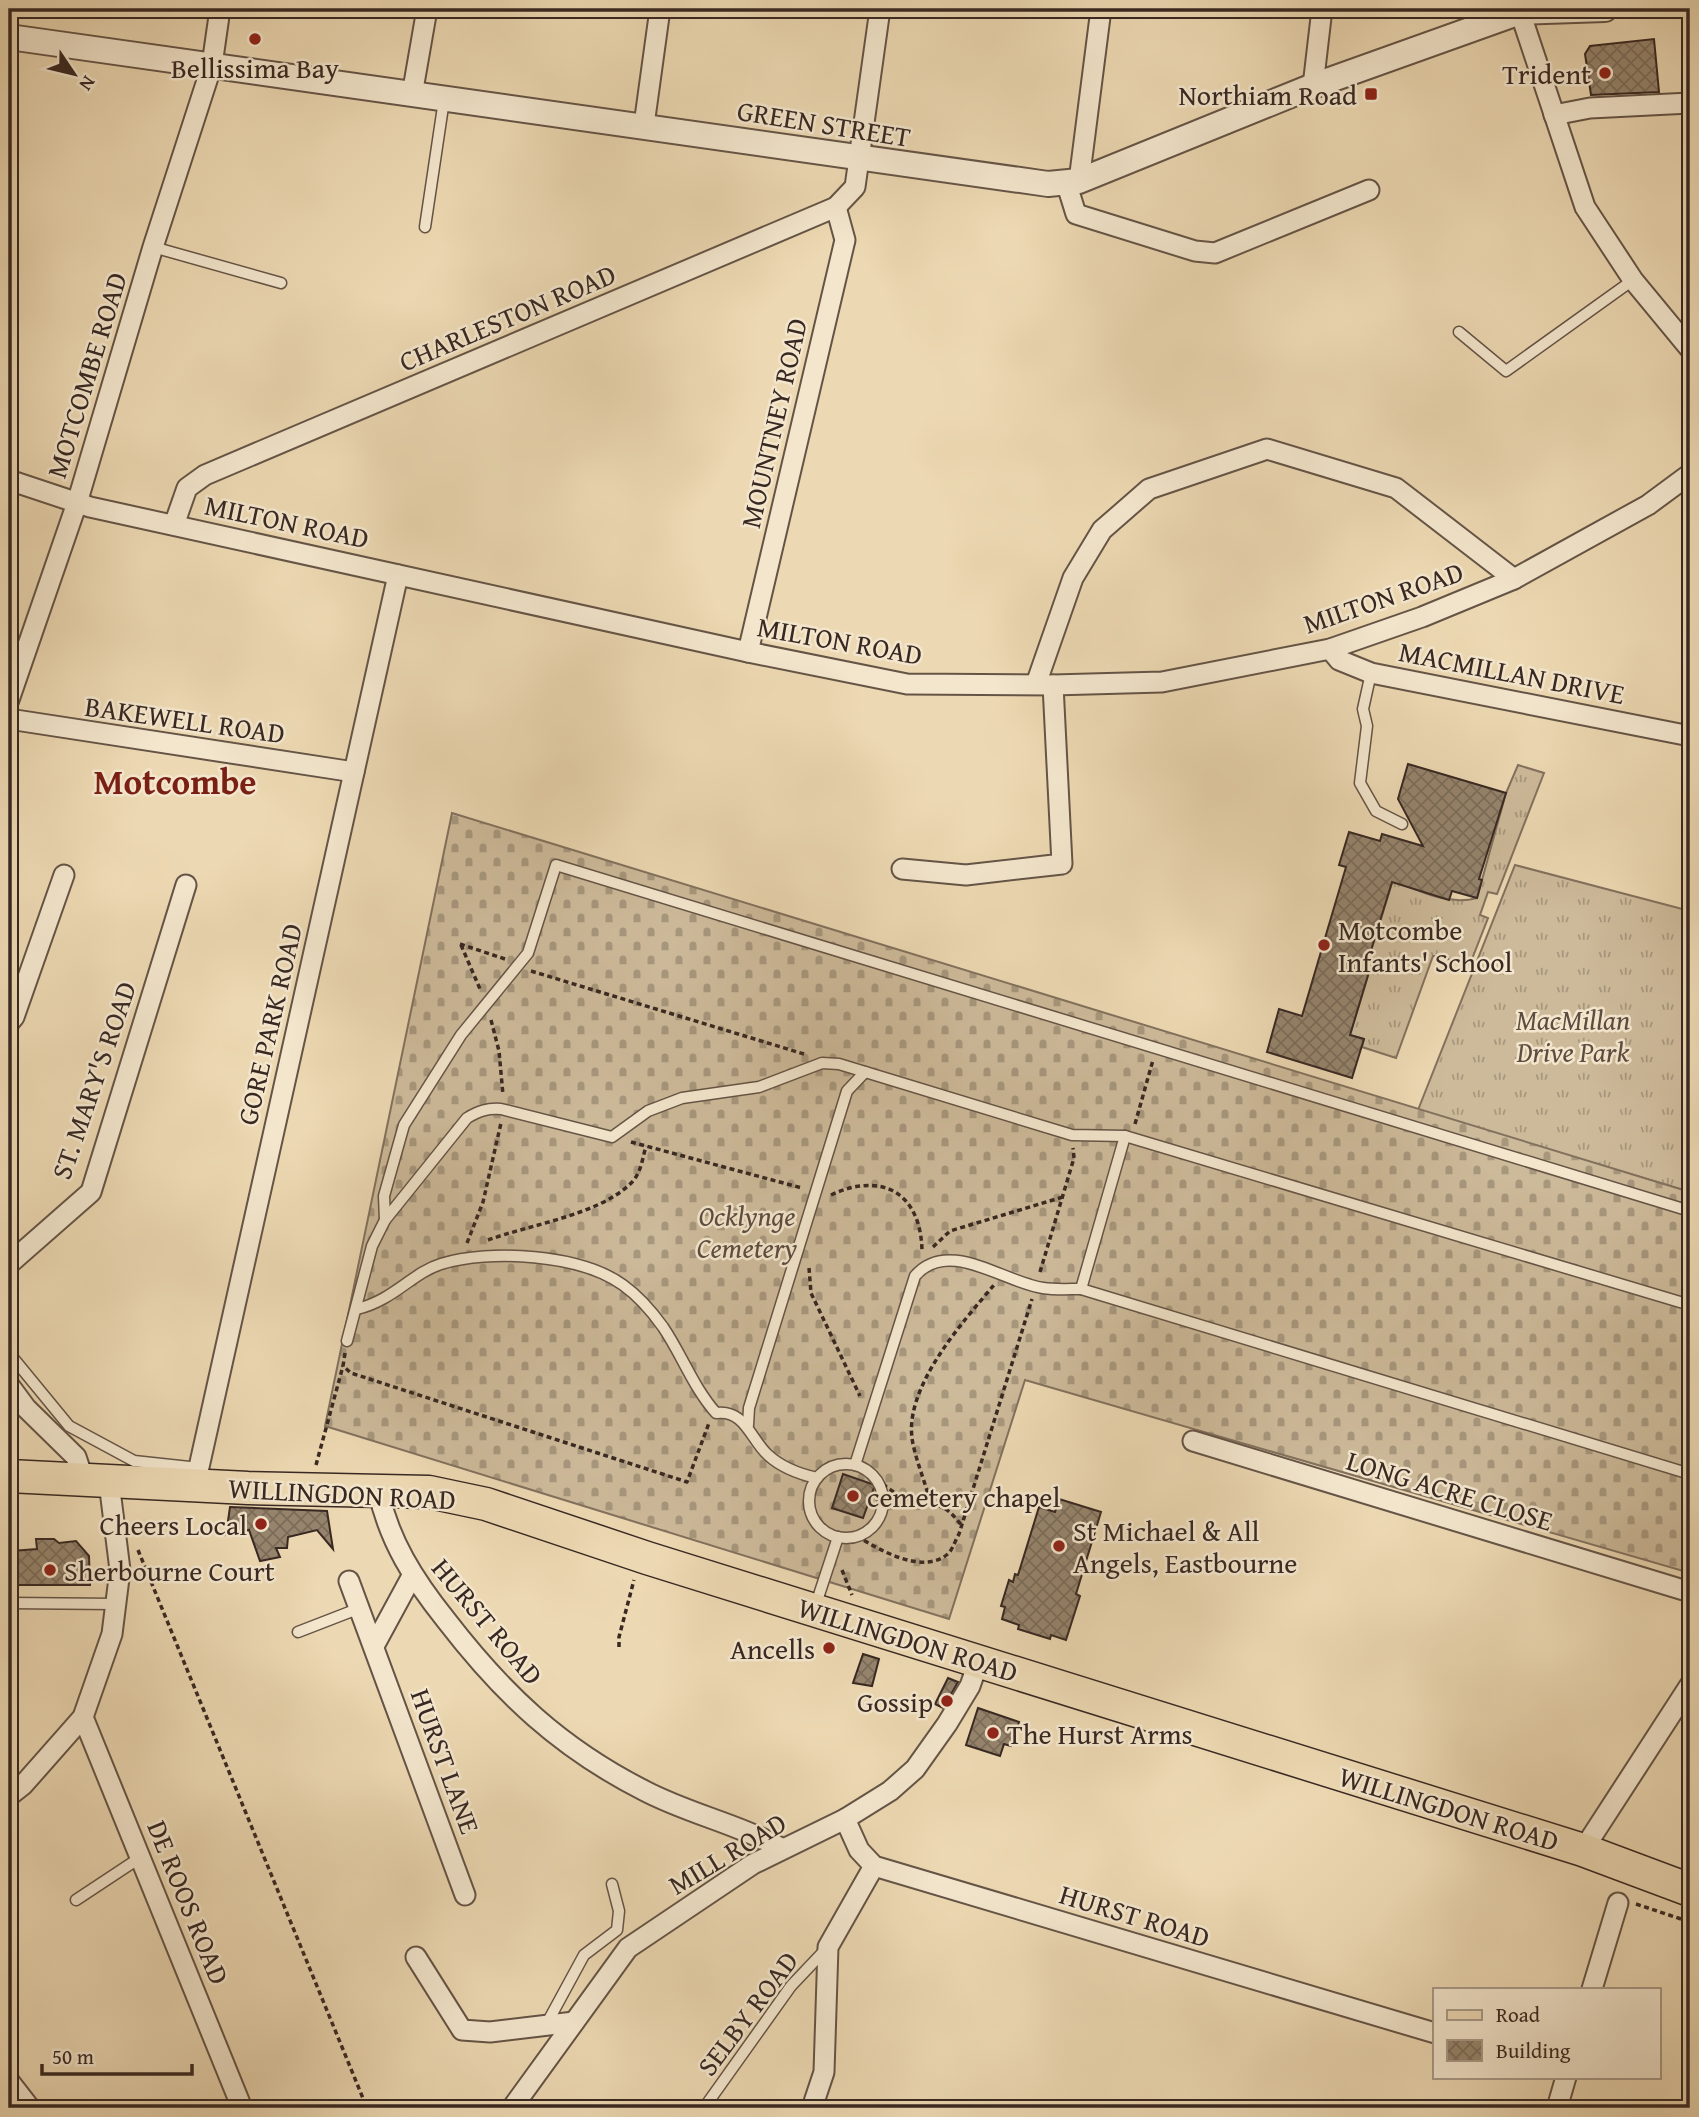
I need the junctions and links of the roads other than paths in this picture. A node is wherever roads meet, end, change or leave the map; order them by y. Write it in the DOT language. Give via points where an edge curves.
graph roads {
  1 [pos="220,9"];
  2 [pos="427,9"];
  3 [pos="660,9"];
  4 [pos="880,9"];
  5 [pos="1101,9"];
  6 [pos="1322,9"];
  7 [pos="1605,9"];
  8 [pos="1520,12"];
  9 [pos="9,37"];
  10 [pos="212,65"];
  11 [pos="1313,86"];
  12 [pos="412,95"];
  13 [pos="444,100"];
  14 [pos="1690,103"];
  15 [pos="1554,115"];
  16 [pos="644,125"];
  17 [pos="859,159"];
  18 [pos="1072,182"];
  19 [pos="1369,190"];
  20 [pos="836,207"];
  21 [pos="425,228"];
  22 [pos="153,247"];
  23 [pos="1633,280"];
  24 [pos="281,284"];
  25 [pos="1459,332"];
  26 [pos="1690,349"];
  27 [pos="1690,474"];
  28 [pos="9,480"];
  29 [pos="77,503"];
  30 [pos="174,525"];
  31 [pos="398,575"];
  32 [pos="1514,579"];
  33 [pos="18,646"];
  34 [pos="1330,649"];
  35 [pos="748,652"];
  36 [pos="1371,673"];
  37 [pos="1044,685"];
  38 [pos="9,700"];
  39 [pos="9,719"];
  40 [pos="1690,736"];
  41 [pos="354,772"];
  42 [pos="1402,824"];
  43 [pos="902,869"];
  44 [pos="64,875"];
  45 [pos="186,885"];
  46 [pos="9,1023"];
  47 [pos="865,1072"];
  48 [pos="1125,1136"];
  49 [pos="1690,1211"];
  50 [pos="385,1220"];
  51 [pos="9,1264"];
  52 [pos="1081,1289"];
  53 [pos="1690,1306"];
  54 [pos="357,1309"];
  55 [pos="347,1341"];
  56 [pos="9,1353"];
  57 [pos="9,1385"];
  58 [pos="748,1425"];
  59 [pos="1193,1441"];
  60 [pos="855,1465"];
  61 [pos="1690,1474"];
  62 [pos="9,1476"];
  63 [pos="197,1477"];
  64 [pos="817,1478"];
  65 [pos="96,1480"];
  66 [pos="378,1490"];
  67 [pos="838,1537"];
  68 [pos="412,1576"];
  69 [pos="349,1581"];
  70 [pos="1690,1592"];
  71 [pos="9,1602"];
  72 [pos="116,1604"];
  73 [pos="360,1608"];
  74 [pos="814,1610"];
  75 [pos="298,1632"];
  76 [pos="374,1646"];
  77 [pos="979,1660"];
  78 [pos="1689,1688"];
  79 [pos="83,1717"];
  80 [pos="9,1796"];
  81 [pos="845,1819"];
  82 [pos="781,1849"];
  83 [pos="1583,1850"];
  84 [pos="141,1857"];
  85 [pos="874,1866"];
  86 [pos="612,1884"];
  87 [pos="1690,1890"];
  88 [pos="465,1895"];
  89 [pos="76,1900"];
  90 [pos="1625,1903"];
  91 [pos="830,1941"];
  92 [pos="416,1957"];
  93 [pos="1592,1988"];
  94 [pos="575,2022"];
  95 [pos="546,2026"];
  96 [pos="1433,2032"];
  97 [pos="1566,2078"];
  98 [pos="9,2081"];
  99 [pos="30,2108"];
  100 [pos="242,2108"];
  101 [pos="512,2108"];
  102 [pos="704,2108"];
  103 [pos="812,2108"];
  104 [pos="1558,2108"];
  1 -- 10 [label="street, MOTCOMBE ROAD"];
  2 -- 12 [label="street"];
  3 -- 16 [label="street"];
  4 -- 17 [label="street"];
  5 -- 18 [label="street"];
  6 -- 11 [label="street"];
  7 -- 8 [label="street, GREEN STREET"];
  8 -- 11 [label="street, GREEN STREET"];
  8 -- 15 [label="street"];
  9 -- 10 [label="street, GREEN STREET"];
  10 -- 12 [label="street, GREEN STREET"];
  10 -- 22 [label="street, MOTCOMBE ROAD"];
  11 -- 18 [label="street, GREEN STREET"];
  12 -- 13 [label="street, GREEN STREET"];
  13 -- 16 [label="street, GREEN STREET"];
  13 -- 21 [label="lane"];
  14 -- 15 [label="street" via="1590,108"];
  15 -- 23 [label="street" via="1585,207"];
  16 -- 17 [label="street, GREEN STREET"];
  17 -- 18 [label="street, GREEN STREET" via="1048,184"];
  17 -- 20 [label="street" via="855,187"];
  18 -- 19 [label="street" via="1076,214 1215,253"];
  20 -- 30 [label="street, CHARLESTON ROAD" via="205,475 187,488"];
  20 -- 35 [label="street, MOUNTNEY ROAD" via="845,240"];
  22 -- 24 [label="lane"];
  22 -- 29 [label="street, MOTCOMBE ROAD"];
  23 -- 25 [label="lane" via="1506,370"];
  23 -- 26 [label="street"];
  27 -- 32 [label="street, MILTON ROAD" via="1648,505"];
  28 -- 29 [label="street, MILTON ROAD"];
  29 -- 30 [label="street, MILTON ROAD"];
  29 -- 33 [label="street, MOTCOMBE ROAD"];
  30 -- 31 [label="street, MILTON ROAD"];
  31 -- 35 [label="street, MILTON ROAD"];
  31 -- 41 [label="street, GORE PARK ROAD"];
  32 -- 34 [label="street, MILTON ROAD"];
  32 -- 37 [label="street" via="1396,488 1267,449 1149,489 1102,530 1073,578"];
  33 -- 38 [label="street, MOTCOMBE ROAD"];
  34 -- 36 [label="street, MACMILLAN DRIVE" via="1339,660"];
  34 -- 37 [label="street, MILTON ROAD" via="1162,682"];
  35 -- 37 [label="street, MILTON ROAD" via="907,684"];
  36 -- 40 [label="street, MACMILLAN DRIVE"];
  36 -- 42 [label="lane" via="1363,709 1367,726 1360,783 1376,811"];
  37 -- 43 [label="street" via="1062,864 967,875"];
  39 -- 41 [label="street, BAKEWELL ROAD"];
  41 -- 63 [label="street, GORE PARK ROAD"];
  44 -- 46 [label="street"];
  45 -- 51 [label="street, ST. MARY'S ROAD" via="91,1192"];
  47 -- 48 [label="lane" via="1072,1135"];
  47 -- 50 [label="lane" via="822,1063 759,1087 682,1098 648,1111 612,1137 489,1108 467,1118"];
  47 -- 58 [label="lane" via="847,1091"];
  48 -- 52 [label="lane"];
  48 -- 53 [label="lane"];
  49 -- 50 [label="lane" via="556,865 528,953 461,1035 404,1125 384,1196"];
  50 -- 54 [label="lane" via="372,1247"];
  52 -- 60 [label="lane" via="1036,1286 982,1267 943,1261 923,1267 915,1276"];
  52 -- 61 [label="lane"];
  54 -- 55 [label="lane"];
  54 -- 58 [label="lane" via="379,1304 438,1265 520,1256 553,1260 621,1284 663,1327 716,1413 724,1412"];
  56 -- 63 [label="lane" via="69,1426 134,1461"];
  57 -- 65 [label="street"];
  58 -- 64 [label="lane" via="768,1455 801,1475"];
  59 -- 70 [label="street, LONG ACRE CLOSE"];
  60 -- 64 [label="lane" via="832,1467"];
  60 -- 67 [label="lane" via="876,1479 881,1490 880,1515 857,1536"];
  62 -- 65 [label="main road, WILLINGDON ROAD"];
  63 -- 65 [label="main road, WILLINGDON ROAD"];
  63 -- 66 [label="main road, WILLINGDON ROAD" via="309,1489"];
  64 -- 67 [label="lane" via="810,1493 812,1516 818,1526"];
  65 -- 72 [label="street" via="120,1570"];
  66 -- 68 [label="street, HURST ROAD" via="393,1541"];
  66 -- 74 [label="main road, WILLINGDON ROAD" via="429,1492 486,1504"];
  67 -- 74 [label="lane"];
  68 -- 76 [label="street"];
  68 -- 82 [label="street, HURST ROAD" via="485,1670 533,1718 584,1758 646,1792"];
  69 -- 73 [label="street, HURST LANE"];
  71 -- 72 [label="lane"];
  72 -- 79 [label="street" via="112,1634"];
  73 -- 75 [label="lane"];
  73 -- 76 [label="street, HURST LANE"];
  74 -- 77 [label="main road, WILLINGDON ROAD"];
  76 -- 88 [label="street, HURST LANE"];
  77 -- 81 [label="street, MILL ROAD" via="970,1686 915,1769"];
  77 -- 83 [label="main road, WILLINGDON ROAD"];
  78 -- 83 [label="street"];
  79 -- 80 [label="street"];
  79 -- 84 [label="street, DE ROOS ROAD"];
  81 -- 82 [label="street, MILL ROAD"];
  81 -- 85 [label="street" via="859,1850"];
  82 -- 94 [label="street, MILL ROAD" via="628,1948"];
  83 -- 87 [label="main road, WILLINGDON ROAD"];
  84 -- 89 [label="lane"];
  84 -- 100 [label="street, DE ROOS ROAD"];
  85 -- 91 [label="street"];
  85 -- 96 [label="street, HURST ROAD"];
  86 -- 95 [label="lane" via="619,1911 617,1930 584,1955"];
  90 -- 93 [label="street"];
  91 -- 102 [label="lane, SELBY ROAD"];
  91 -- 103 [label="street" via="824,2072"];
  92 -- 95 [label="street" via="462,2031"];
  94 -- 95 [label="street"];
  94 -- 101 [label="street, MILL ROAD"];
  97 -- 104 [label="street"];
  98 -- 99 [label="street"];
}
